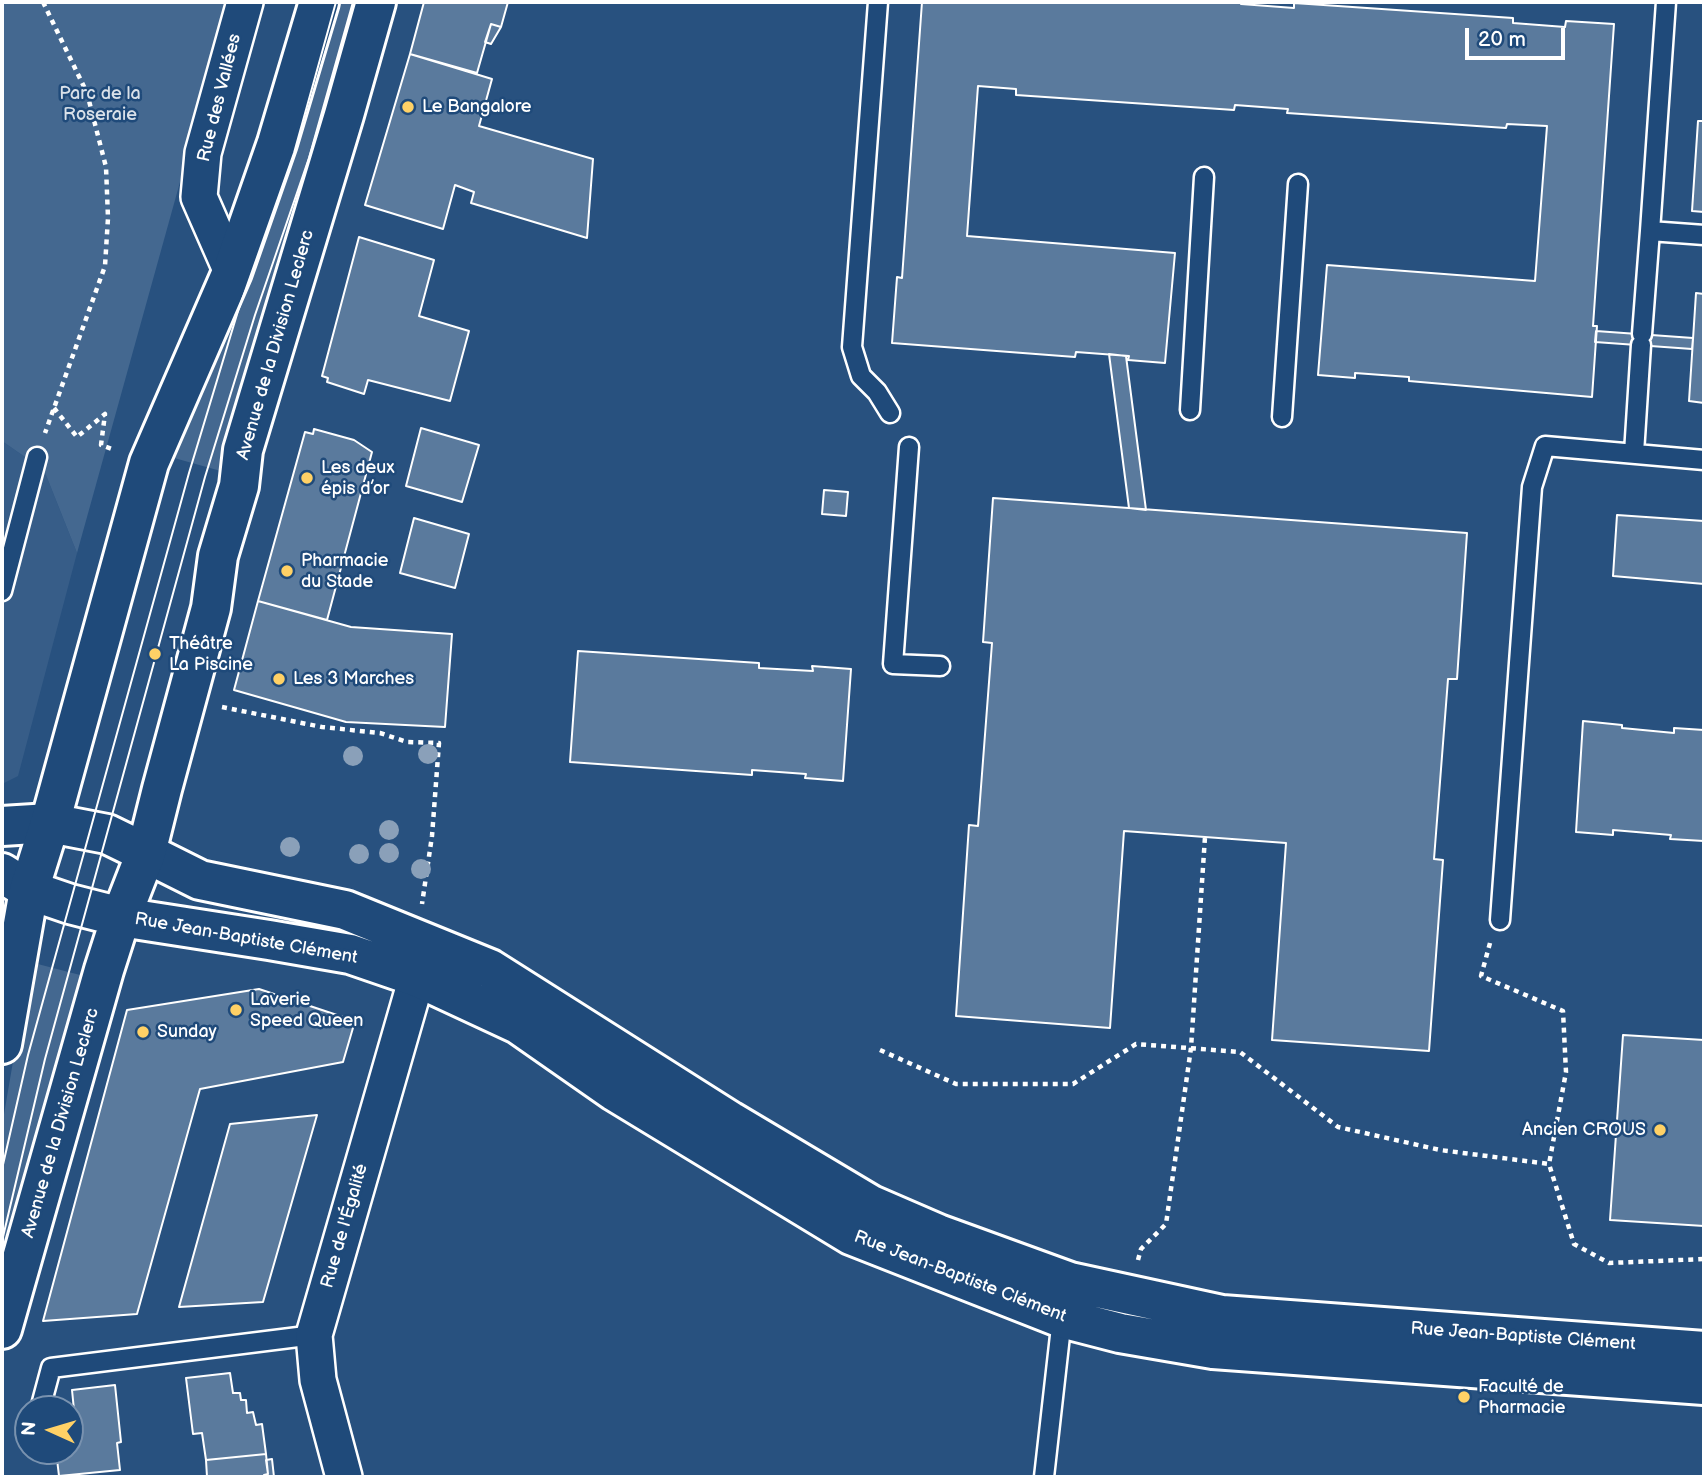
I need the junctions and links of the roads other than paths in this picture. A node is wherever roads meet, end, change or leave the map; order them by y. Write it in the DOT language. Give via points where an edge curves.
graph roads {
  1 [pos="245,2"];
  2 [pos="319,2"];
  3 [pos="376,2"];
  4 [pos="878,2"];
  5 [pos="1666,2"];
  6 [pos="1204,177"];
  7 [pos="1298,184"];
  8 [pos="1650,230"];
  9 [pos="1704,236"];
  10 [pos="232,272"];
  11 [pos="1190,410"];
  12 [pos="890,413"];
  13 [pos="1282,417"];
  14 [pos="909,447"];
  15 [pos="1634,453"];
  16 [pos="37,457"];
  17 [pos="1704,460"];
  18 [pos="2,591"];
  19 [pos="940,666"];
  20 [pos="50,823"];
  21 [pos="2,826"];
  22 [pos="146,853"];
  23 [pos="15,881"];
  24 [pos="121,917"];
  25 [pos="1500,920"];
  26 [pos="417,977"];
  27 [pos="2,1044"];
  28 [pos="1062,1318"];
  29 [pos="2,1329"];
  30 [pos="314,1335"];
  31 [pos="1704,1351"];
  32 [pos="1704,1385"];
  33 [pos="44,1395"];
  34 [pos="344,1477"];
  35 [pos="1044,1477"];
  1 -- 10 [label="street, Rue des Vallées" via="203,153 199,197"];
  2 -- 10 [label="main road"];
  3 -- 22 [label="main road, Avenue de la Division Leclerc" via="243,450 211,608"];
  4 -- 12 [label="lane" via="852,347 861,376"];
  5 -- 8 [label="lane"];
  6 -- 11 [label="lane"];
  7 -- 13 [label="lane"];
  8 -- 9 [label="lane"];
  8 -- 15 [label="lane"];
  10 -- 20 [label="main road" via="149,463"];
  14 -- 19 [label="lane" via="893,664"];
  15 -- 17 [label="lane"];
  15 -- 25 [label="lane" via="1545,446 1532,486"];
  16 -- 18 [label="lane"];
  20 -- 21 [label="main road, Rue Jean-Baptiste Clément"];
  20 -- 22 [label="main road, Rue Jean-Baptiste Clément" via="107,834"];
  20 -- 23 [label="main road"];
  22 -- 24 [label="main road, Avenue de la Division Leclerc"];
  22 -- 31 [label="main road, Rue Jean-Baptiste Clément" via="200,880 345,910 489,969 871,1205 1070,1282 1222,1315"];
  23 -- 24 [label="main road, Rue Jean-Baptiste Clément" via="70,904"];
  23 -- 27 [label="main road"];
  24 -- 26 [label="main road, Rue Jean-Baptiste Clément" via="350,954"];
  24 -- 29 [label="main road, Avenue de la Division Leclerc"];
  26 -- 28 [label="main road, Rue Jean-Baptiste Clément" via="518,1024 614,1091 850,1235"];
  26 -- 30 [label="street, Rue de l'Égalité"];
  28 -- 32 [label="main road, Rue Jean-Baptiste Clément" via="1120,1334 1213,1349"];
  28 -- 35 [label="lane"];
  30 -- 33 [label="lane" via="51,1368"];
  30 -- 34 [label="street, Rue de l'Égalité" via="318,1380"];
}
